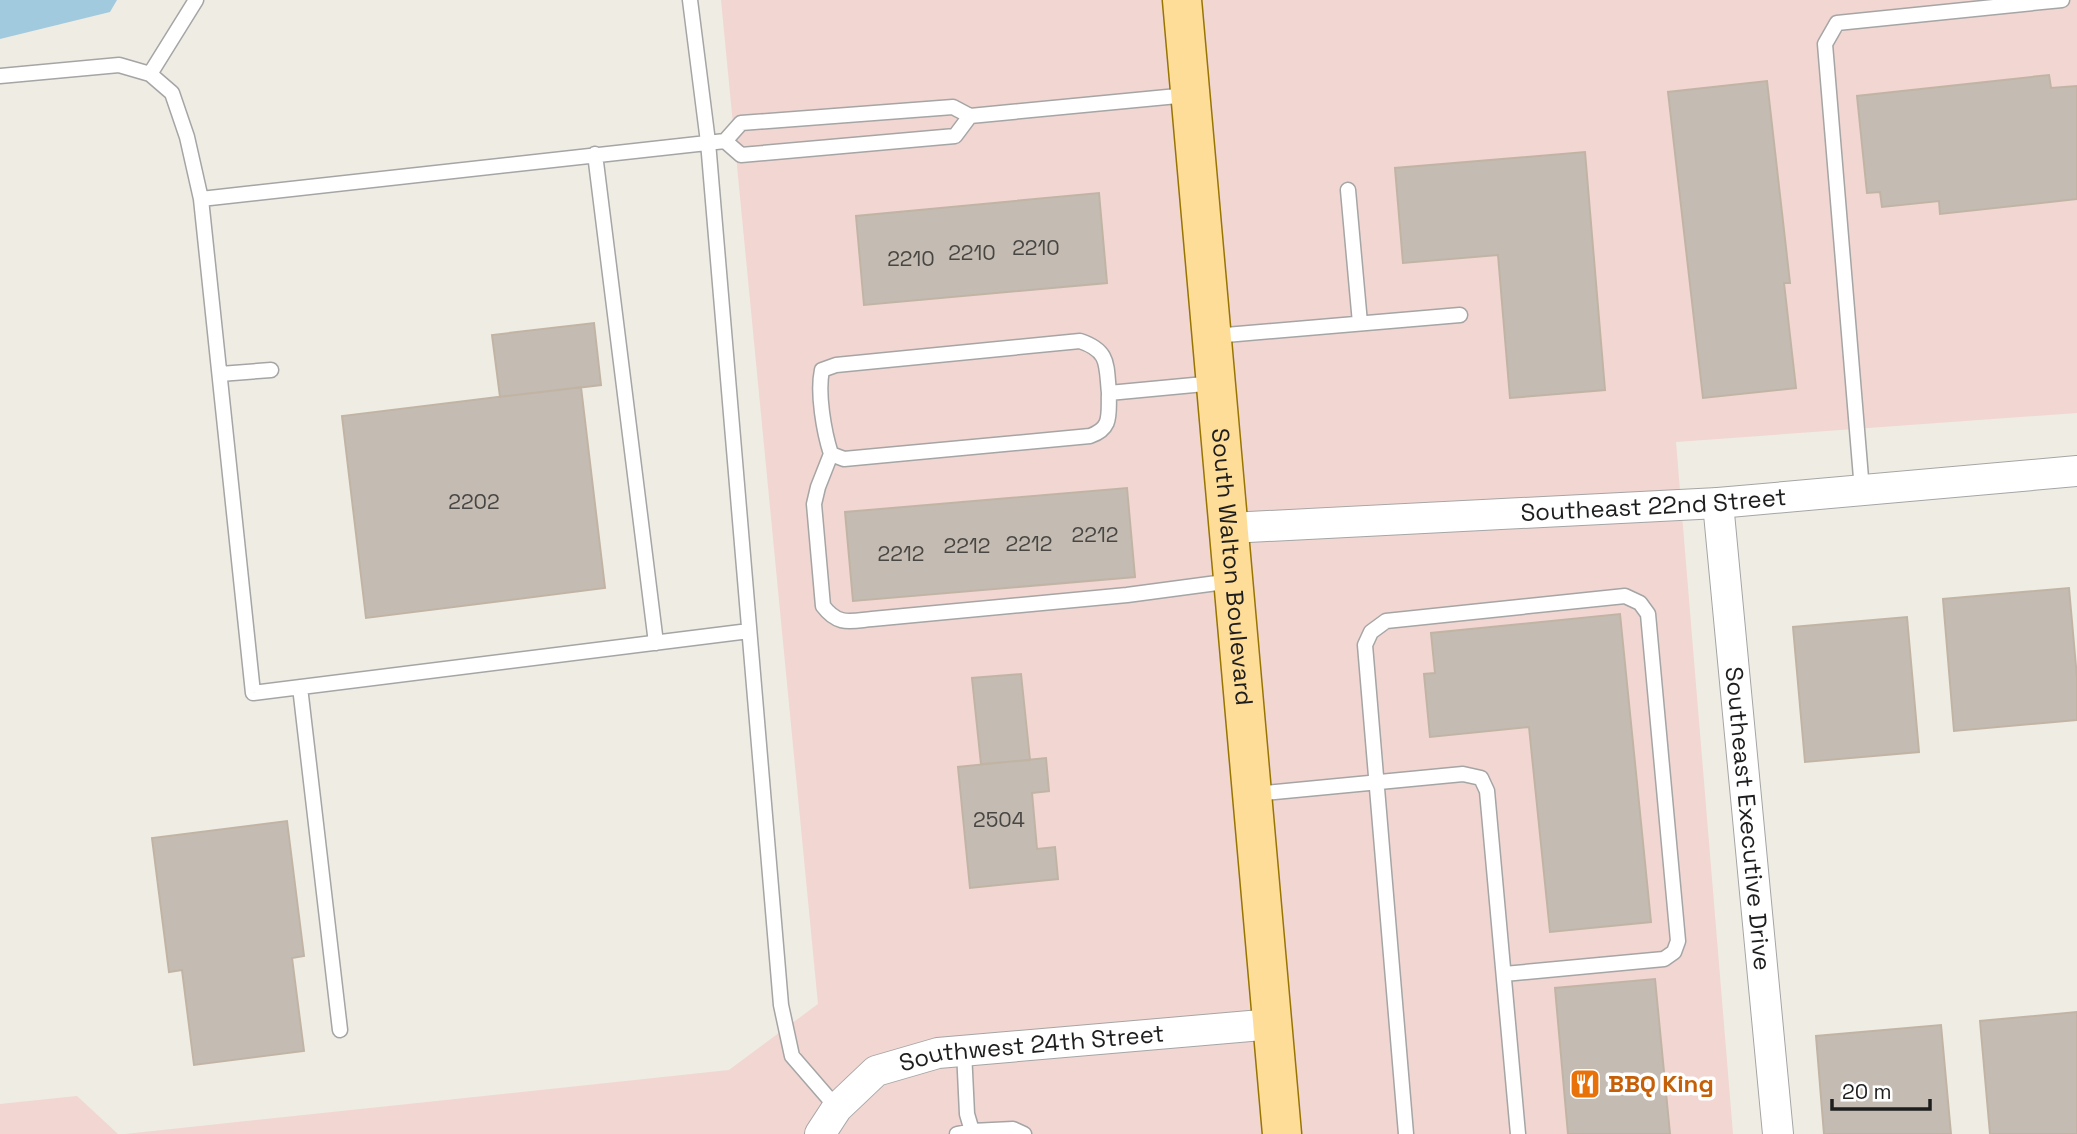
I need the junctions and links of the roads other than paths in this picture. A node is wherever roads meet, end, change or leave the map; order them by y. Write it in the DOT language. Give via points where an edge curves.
graph roads {
  1 [pos="196,0"];
  2 [pos="690,0"];
  3 [pos="1182,0"];
  4 [pos="2062,0"];
  5 [pos="150,74"];
  6 [pos="0,76"];
  7 [pos="1191,95"];
  8 [pos="970,116"];
  9 [pos="725,141"];
  10 [pos="708,142"];
  11 [pos="595,154"];
  12 [pos="1348,190"];
  13 [pos="201,199"];
  14 [pos="1460,315"];
  15 [pos="1360,323"];
  16 [pos="1213,336"];
  17 [pos="271,370"];
  18 [pos="220,374"];
  19 [pos="1217,383"];
  20 [pos="1109,393"];
  21 [pos="831,454"];
  22 [pos="2077,471"];
  23 [pos="1862,490"];
  24 [pos="1718,503"];
  25 [pos="1230,528"];
  26 [pos="1234,581"];
  27 [pos="749,631"];
  28 [pos="656,643"];
  29 [pos="300,687"];
  30 [pos="1378,783"];
  31 [pos="1253,794"];
  32 [pos="1504,974"];
  33 [pos="1273,1024"];
  34 [pos="341,1030"];
  35 [pos="964,1051"];
  36 [pos="837,1108"];
  37 [pos="972,1131"];
  38 [pos="820,1134"];
  39 [pos="957,1134"];
  40 [pos="1024,1134"];
  41 [pos="1282,1134"];
  42 [pos="1406,1134"];
  43 [pos="1518,1134"];
  44 [pos="1778,1134"];
  1 -- 5 [label="lane"];
  2 -- 10 [label="lane"];
  3 -- 7 [label="main road, South Walton Boulevard"];
  4 -- 23 [label="lane" via="1837,23 1825,44"];
  5 -- 6 [label="lane" via="119,65"];
  5 -- 13 [label="lane" via="172,93"];
  7 -- 8 [label="lane"];
  7 -- 16 [label="main road, South Walton Boulevard"];
  8 -- 9 [label="lane" via="953,107 741,123"];
  8 -- 9 [label="lane" via="955,136 741,155"];
  9 -- 10 [label="lane"];
  10 -- 11 [label="lane"];
  10 -- 27 [label="lane"];
  11 -- 13 [label="lane"];
  11 -- 28 [label="lane"];
  12 -- 15 [label="lane"];
  13 -- 18 [label="lane"];
  14 -- 15 [label="lane"];
  15 -- 16 [label="lane"];
  16 -- 19 [label="main road, South Walton Boulevard"];
  17 -- 18 [label="lane"];
  18 -- 29 [label="lane" via="253,693"];
  19 -- 20 [label="lane"];
  19 -- 25 [label="main road, South Walton Boulevard"];
  20 -- 21 [label="lane" via="1108,424 1090,436 844,459"];
  20 -- 21 [label="lane" via="1101,351 1080,341 836,365 822,370 819,381"];
  21 -- 26 [label="lane" via="814,504 823,606 831,617 872,619"];
  22 -- 23 [label="street, Southeast 22nd Street"];
  23 -- 24 [label="street, Southeast 22nd Street"];
  24 -- 25 [label="street, Southeast 22nd Street"];
  24 -- 44 [label="street, Southeast Executive Drive"];
  25 -- 26 [label="main road, South Walton Boulevard"];
  26 -- 31 [label="main road, South Walton Boulevard"];
  27 -- 28 [label="lane"];
  27 -- 36 [label="lane" via="781,1005 792,1056"];
  28 -- 29 [label="lane"];
  29 -- 34 [label="lane"];
  30 -- 31 [label="lane"];
  30 -- 32 [label="lane" via="1463,774 1481,778 1487,791"];
  30 -- 32 [label="lane" via="1366,645 1371,632 1385,621 1625,596 1640,603 1648,614 1678,941 1674,952 1664,959"];
  30 -- 42 [label="lane"];
  31 -- 33 [label="main road, South Walton Boulevard"];
  32 -- 43 [label="lane"];
  33 -- 35 [label="street, Southwest 24th Street"];
  33 -- 41 [label="main road, South Walton Boulevard"];
  35 -- 36 [label="street, Southwest 24th Street" via="876,1072"];
  35 -- 37 [label="lane"];
  36 -- 38 [label="street, Southwest 24th Street"];
  37 -- 39 [label="lane"];
  37 -- 40 [label="lane" via="1013,1129"];
}
